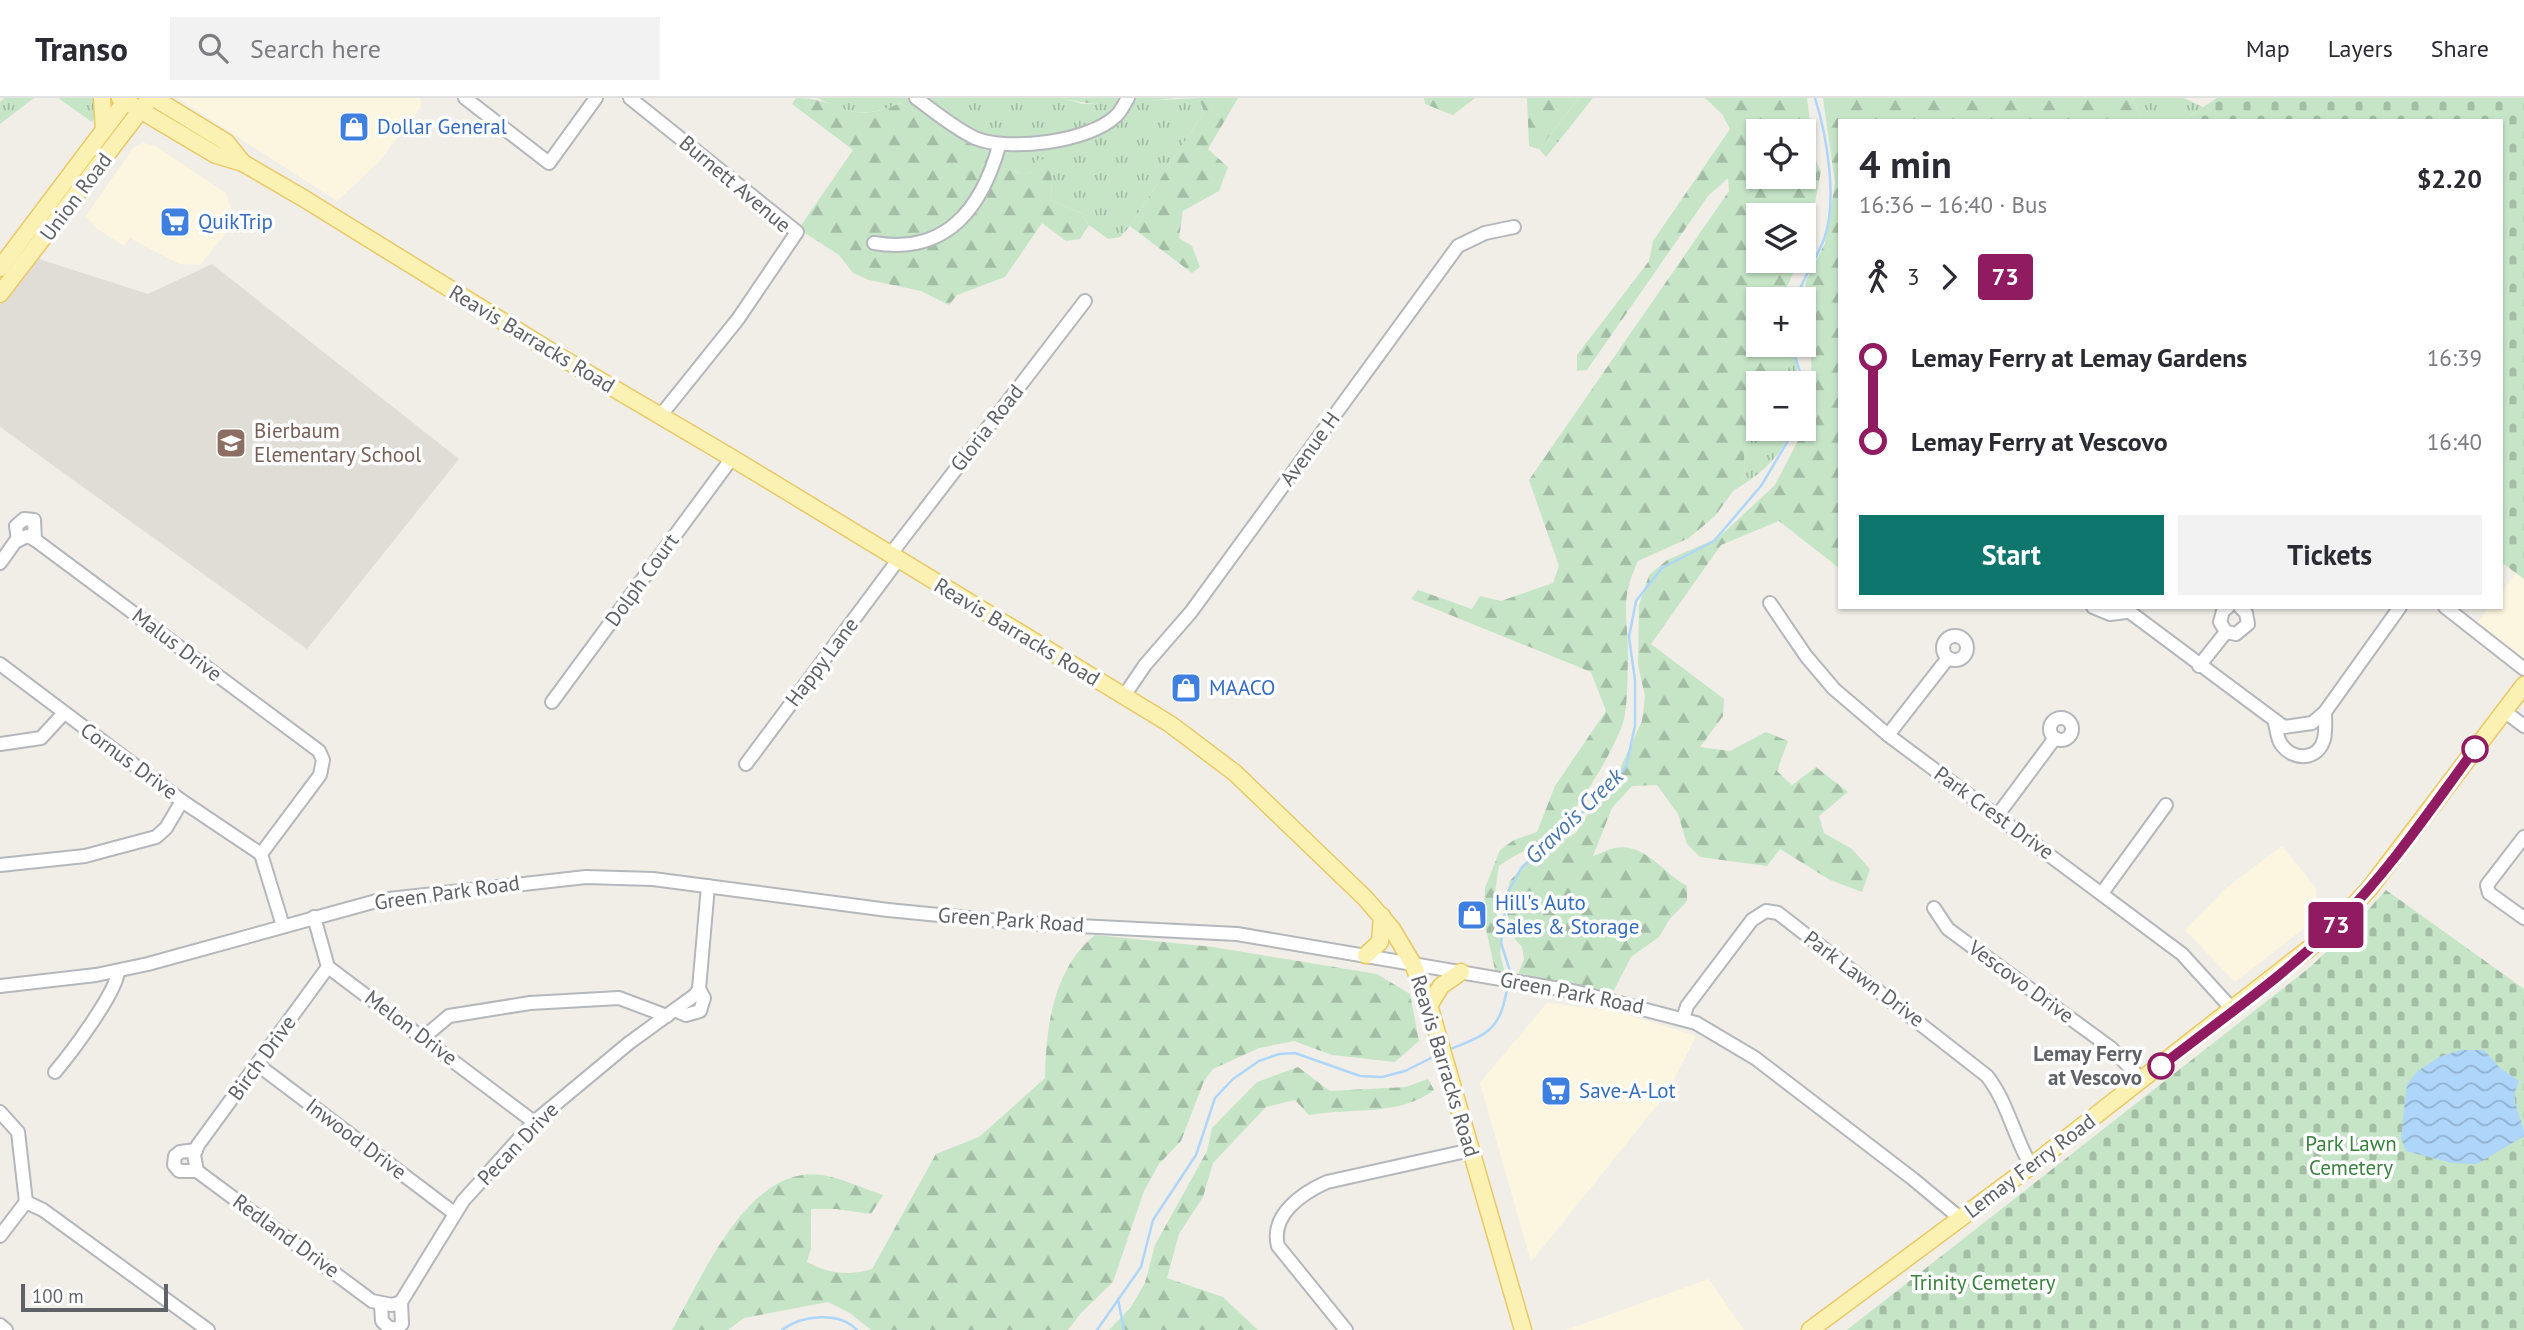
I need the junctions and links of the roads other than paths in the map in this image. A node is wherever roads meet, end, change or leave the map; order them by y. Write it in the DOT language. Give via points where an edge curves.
graph roads {
  1 [pos="102,98"];
  2 [pos="465,98"];
  3 [pos="596,98"];
  4 [pos="630,98"];
  5 [pos="916,98"];
  6 [pos="1128,98"];
  7 [pos="124,99"];
  8 [pos="148,102"];
  9 [pos="104,130"];
  10 [pos="999,146"];
  11 [pos="1514,227"];
  12 [pos="874,243"];
  13 [pos="0,268"];
  14 [pos="0,295"];
  15 [pos="1085,301"];
  16 [pos="661,415"];
  17 [pos="732,457"];
  18 [pos="894,557"];
  19 [pos="0,563"];
  20 [pos="1770,603"];
  21 [pos="2098,609"];
  22 [pos="2226,609"];
  23 [pos="2241,609"];
  24 [pos="2399,609"];
  25 [pos="2448,609"];
  26 [pos="2125,610"];
  27 [pos="2226,632"];
  28 [pos="1948,658"];
  29 [pos="0,664"];
  30 [pos="2199,666"];
  31 [pos="2524,669"];
  32 [pos="2524,685"];
  33 [pos="1124,696"];
  34 [pos="552,702"];
  35 [pos="2504,711"];
  36 [pos="2325,712"];
  37 [pos="64,713"];
  38 [pos="2275,723"];
  39 [pos="2524,726"];
  40 [pos="1888,736"];
  41 [pos="2055,738"];
  42 [pos="0,744"];
  43 [pos="746,764"];
  44 [pos="182,801"];
  45 [pos="2166,805"];
  46 [pos="1997,816"];
  47 [pos="2524,837"];
  48 [pos="261,854"];
  49 [pos="0,865"];
  50 [pos="708,886"];
  51 [pos="2102,893"];
  52 [pos="1934,908"];
  53 [pos="1382,916"];
  54 [pos="314,917"];
  55 [pos="2524,918"];
  56 [pos="283,926"];
  57 [pos="1366,955"];
  58 [pos="1413,964"];
  59 [pos="328,967"];
  60 [pos="118,971"];
  61 [pos="1461,972"];
  62 [pos="0,986"];
  63 [pos="1430,1009"];
  64 [pos="2233,1010"];
  65 [pos="672,1014"];
  66 [pos="1684,1019"];
  67 [pos="424,1037"];
  68 [pos="258,1065"];
  69 [pos="55,1072"];
  70 [pos="2142,1080"];
  71 [pos="0,1112"];
  72 [pos="534,1122"];
  73 [pos="196,1150"];
  74 [pos="1471,1150"];
  75 [pos="2031,1166"];
  76 [pos="196,1167"];
  77 [pos="26,1202"];
  78 [pos="454,1213"];
  79 [pos="1961,1219"];
  80 [pos="0,1236"];
  81 [pos="391,1304"];
  82 [pos="0,1325"];
  83 [pos="6,1330"];
  84 [pos="208,1330"];
  85 [pos="1346,1330"];
  86 [pos="1523,1330"];
  87 [pos="1810,1330"];
  1 -- 9 [label="main road"];
  2 -- 3 [label="street" via="549,163"];
  4 -- 16 [label="street, Burnett Avenue" via="797,232 738,319"];
  5 -- 10 [label="street" via="975,138"];
  6 -- 10 [label="street" via="1115,117 1082,133 1040,145"];
  7 -- 8 [label="main road, Reavis Barracks Road"];
  7 -- 9 [label="main road, Union Road"];
  8 -- 14 [label="main road, Union Road"];
  8 -- 16 [label="main road, Reavis Barracks Road" via="226,142 243,163"];
  9 -- 13 [label="main road, Union Road"];
  10 -- 12 [label="street" via="991,172 950,229 926,243 900,247"];
  11 -- 33 [label="street, Avenue H" via="1485,233 1458,246 1191,612"];
  15 -- 18 [label="street, Gloria Road"];
  16 -- 17 [label="main road, Reavis Barracks Road"];
  17 -- 18 [label="main road, Reavis Barracks Road"];
  17 -- 34 [label="street, Dolph Court"];
  18 -- 33 [label="main road, Reavis Barracks Road"];
  18 -- 43 [label="street, Happy Lane"];
  19 -- 48 [label="street, Malus Drive" via="27,539 310,744 323,760 320,775"];
  20 -- 40 [label="street, Park Crest Drive" via="1834,689"];
  21 -- 26 [label="street" via="2110,614"];
  22 -- 27 [label="street" via="2220,617"];
  23 -- 27 [label="street" via="2248,618 2246,629"];
  24 -- 36 [label="street"];
  25 -- 31 [label="street"];
  26 -- 30 [label="street"];
  27 -- 30 [label="street"];
  28 -- 40 [label="street"];
  29 -- 37 [label="street, Cornus Drive"];
  30 -- 38 [label="street"];
  32 -- 35 [label="main road, Lemay Ferry Road"];
  33 -- 53 [label="main road, Reavis Barracks Road" via="1222,762"];
  35 -- 39 [label="street"];
  35 -- 64 [label="main road, Lemay Ferry Road" via="2354,905 2308,951"];
  36 -- 38 [label="street" via="2312,723 2284,727"];
  36 -- 38 [label="street" via="2320,747 2304,757 2279,741"];
  37 -- 42 [label="street" via="41,738"];
  37 -- 44 [label="street, Cornus Drive"];
  40 -- 46 [label="street, Park Crest Drive"];
  41 -- 46 [label="street"];
  44 -- 48 [label="street, Cornus Drive"];
  44 -- 49 [label="street" via="156,837 85,856"];
  45 -- 51 [label="street"];
  46 -- 51 [label="street, Park Crest Drive"];
  47 -- 55 [label="street" via="2487,885 2489,893"];
  48 -- 56 [label="street"];
  50 -- 54 [label="street, Green Park Road" via="632,877 558,879 406,896"];
  50 -- 57 [label="street, Green Park Road" via="990,920 1237,934"];
  50 -- 65 [label="street, Pecan Drive" via="699,989"];
  51 -- 64 [label="street, Park Crest Drive" via="2188,958"];
  52 -- 70 [label="street, Vescovo Drive" via="1948,929 2110,1048"];
  53 -- 57 [label="main road" via="1380,942"];
  53 -- 58 [label="main road, Reavis Barracks Road"];
  54 -- 56 [label="street, Green Park Road"];
  54 -- 59 [label="street"];
  56 -- 60 [label="street, Green Park Road"];
  57 -- 58 [label="street, Green Park Road"];
  58 -- 61 [label="street, Green Park Road"];
  58 -- 63 [label="main road, Reavis Barracks Road"];
  59 -- 67 [label="street, Melon Drive"];
  59 -- 68 [label="street, Birch Drive"];
  60 -- 62 [label="street, Green Park Road"];
  60 -- 69 [label="street" via="108,997"];
  61 -- 63 [label="main road" via="1441,986"];
  61 -- 66 [label="street, Green Park Road" via="1609,999"];
  63 -- 74 [label="main road, Reavis Barracks Road"];
  64 -- 70 [label="main road, Lemay Ferry Road"];
  65 -- 67 [label="street" via="619,998 530,1003 449,1016"];
  65 -- 72 [label="street, Pecan Drive" via="629,1043"];
  66 -- 75 [label="street, Park Lawn Drive" via="1687,1006 1752,920 1766,911 1778,913 1987,1076 2006,1104"];
  66 -- 79 [label="street, Green Park Road" via="1755,1058"];
  67 -- 72 [label="street, Melon Drive"];
  68 -- 73 [label="street, Birch Drive"];
  68 -- 78 [label="street, Inwood Drive"];
  70 -- 75 [label="main road, Lemay Ferry Road"];
  71 -- 77 [label="street" via="18,1132"];
  72 -- 78 [label="street, Pecan Drive"];
  73 -- 76 [label="street, Birch Drive"];
  73 -- 76 [label="street, Birch Drive" via="180,1152 174,1165 179,1171"];
  74 -- 85 [label="street" via="1327,1182 1281,1214 1275,1235 1278,1246"];
  74 -- 86 [label="main road, Reavis Barracks Road"];
  75 -- 79 [label="main road, Lemay Ferry Road"];
  76 -- 81 [label="street, Redland Drive"];
  77 -- 80 [label="street"];
  77 -- 84 [label="street"];
  78 -- 81 [label="street, Pecan Drive"];
  79 -- 87 [label="main road, Lemay Ferry Road"];
  82 -- 83 [label="street"];
}
